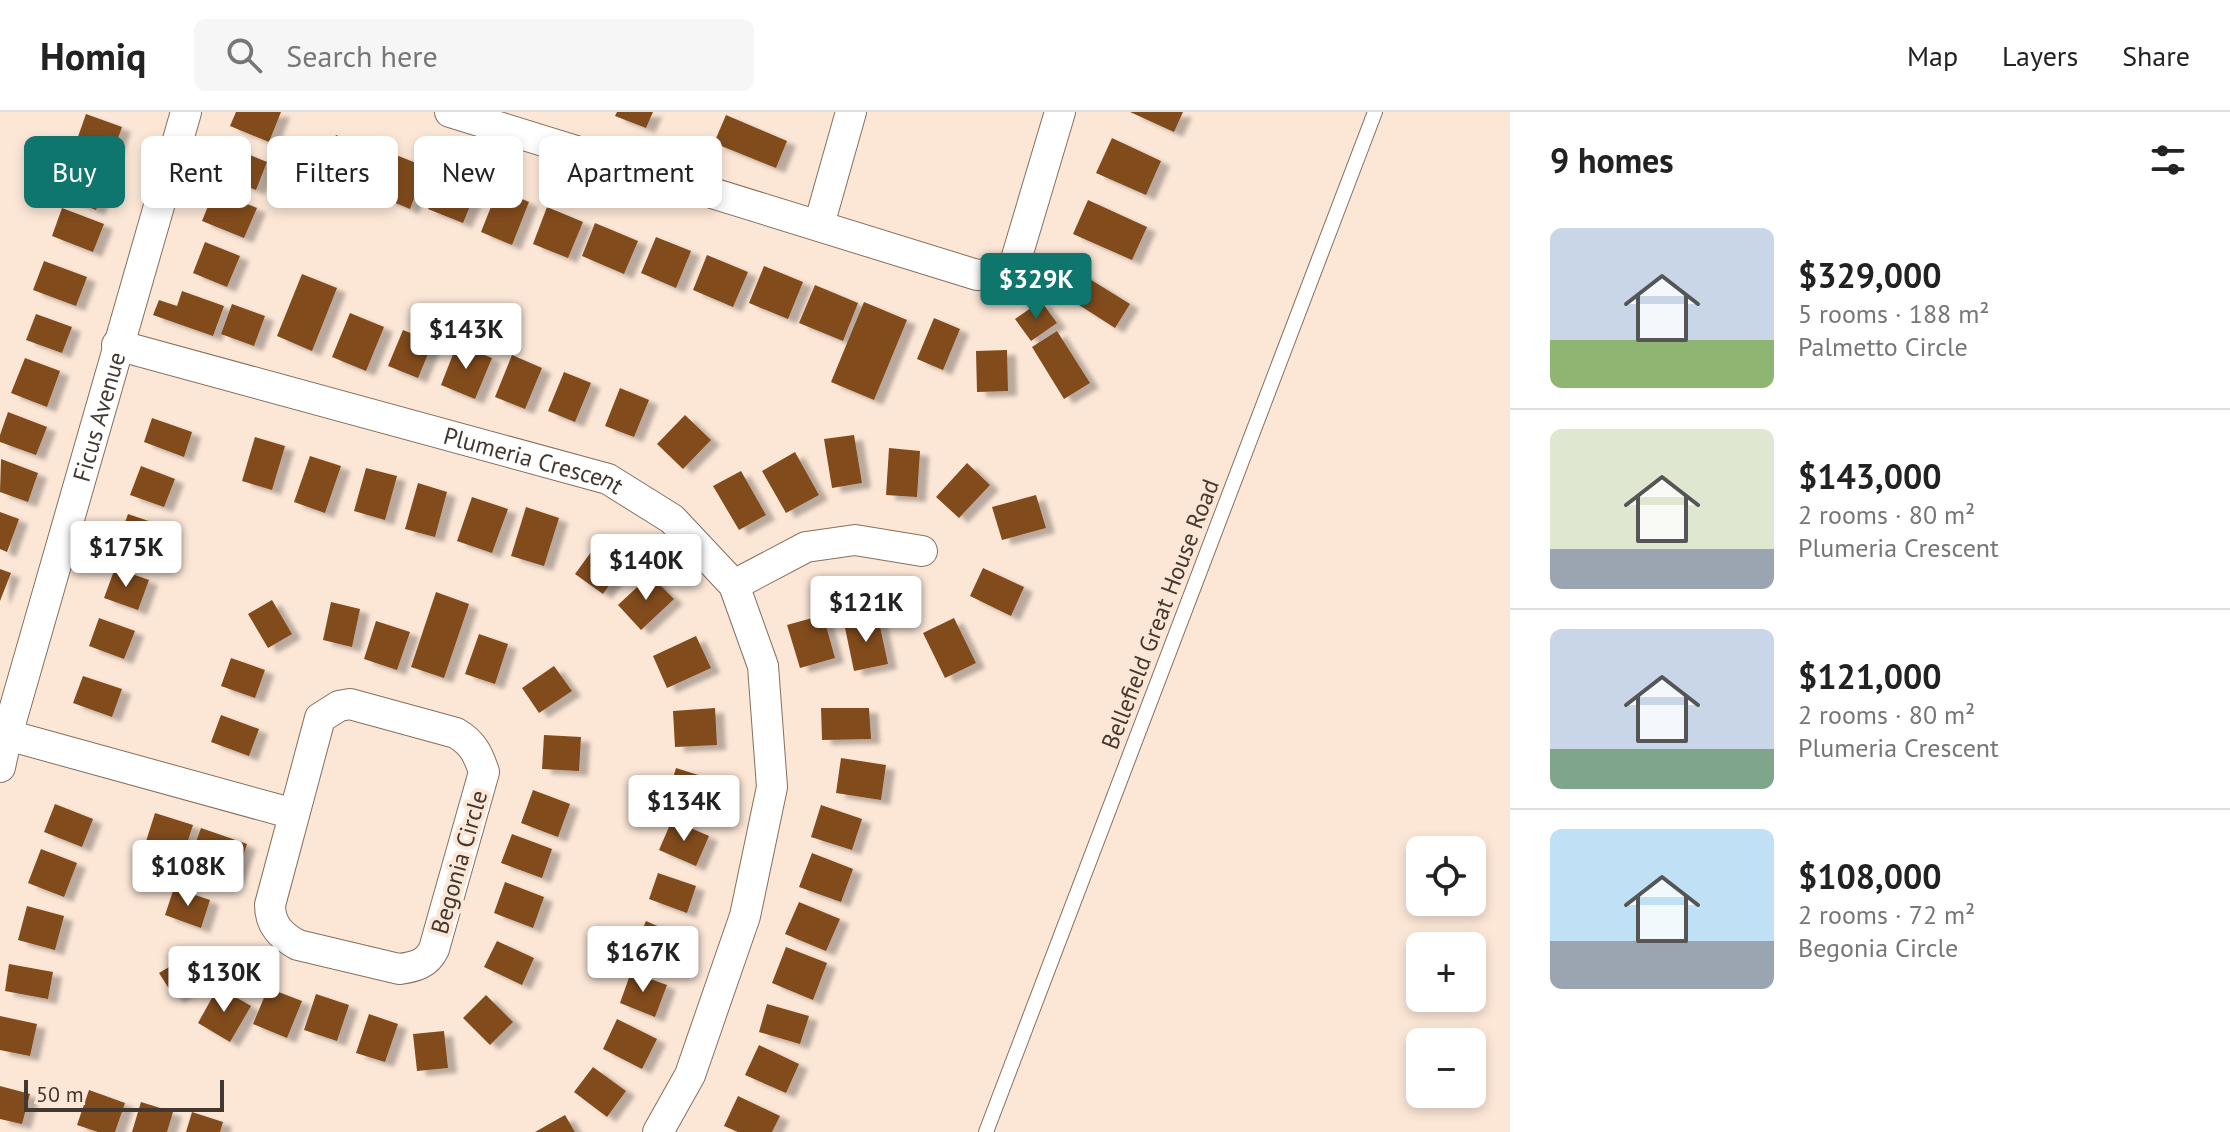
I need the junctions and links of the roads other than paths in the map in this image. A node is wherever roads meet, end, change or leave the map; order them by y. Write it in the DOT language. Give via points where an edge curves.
graph roads {
  1 [pos="186,112"];
  2 [pos="450,112"];
  3 [pos="851,112"];
  4 [pos="1060,112"];
  5 [pos="1375,112"];
  6 [pos="819,225"];
  7 [pos="117,345"];
  8 [pos="922,551"];
  9 [pos="734,585"];
  10 [pos="4,734"];
  11 [pos="0,767"];
  12 [pos="294,814"];
  13 [pos="658,1132"];
  14 [pos="986,1132"];
  1 -- 7 [label="street, Ficus Avenue"];
  2 -- 6 [label="street"];
  3 -- 6 [label="street"];
  4 -- 6 [label="street" via="1015,263 999,273 977,275"];
  5 -- 14 [label="lane, Bellefield Great House Road"];
  7 -- 9 [label="street, Plumeria Crescent" via="608,479 672,519"];
  7 -- 10 [label="street, Ficus Avenue"];
  8 -- 9 [label="street" via="855,540 806,547"];
  9 -- 13 [label="street, Plumeria Crescent" via="763,666 772,787 745,916 690,1075"];
  10 -- 11 [label="street, Ficus Avenue"];
  10 -- 12 [label="street"];
  12 -- 12 [label="street, Begonia Circle" via="270,905 270,918 285,938 399,969 429,959 484,772 474,747 456,733 363,707 339,706 320,718"];
}
